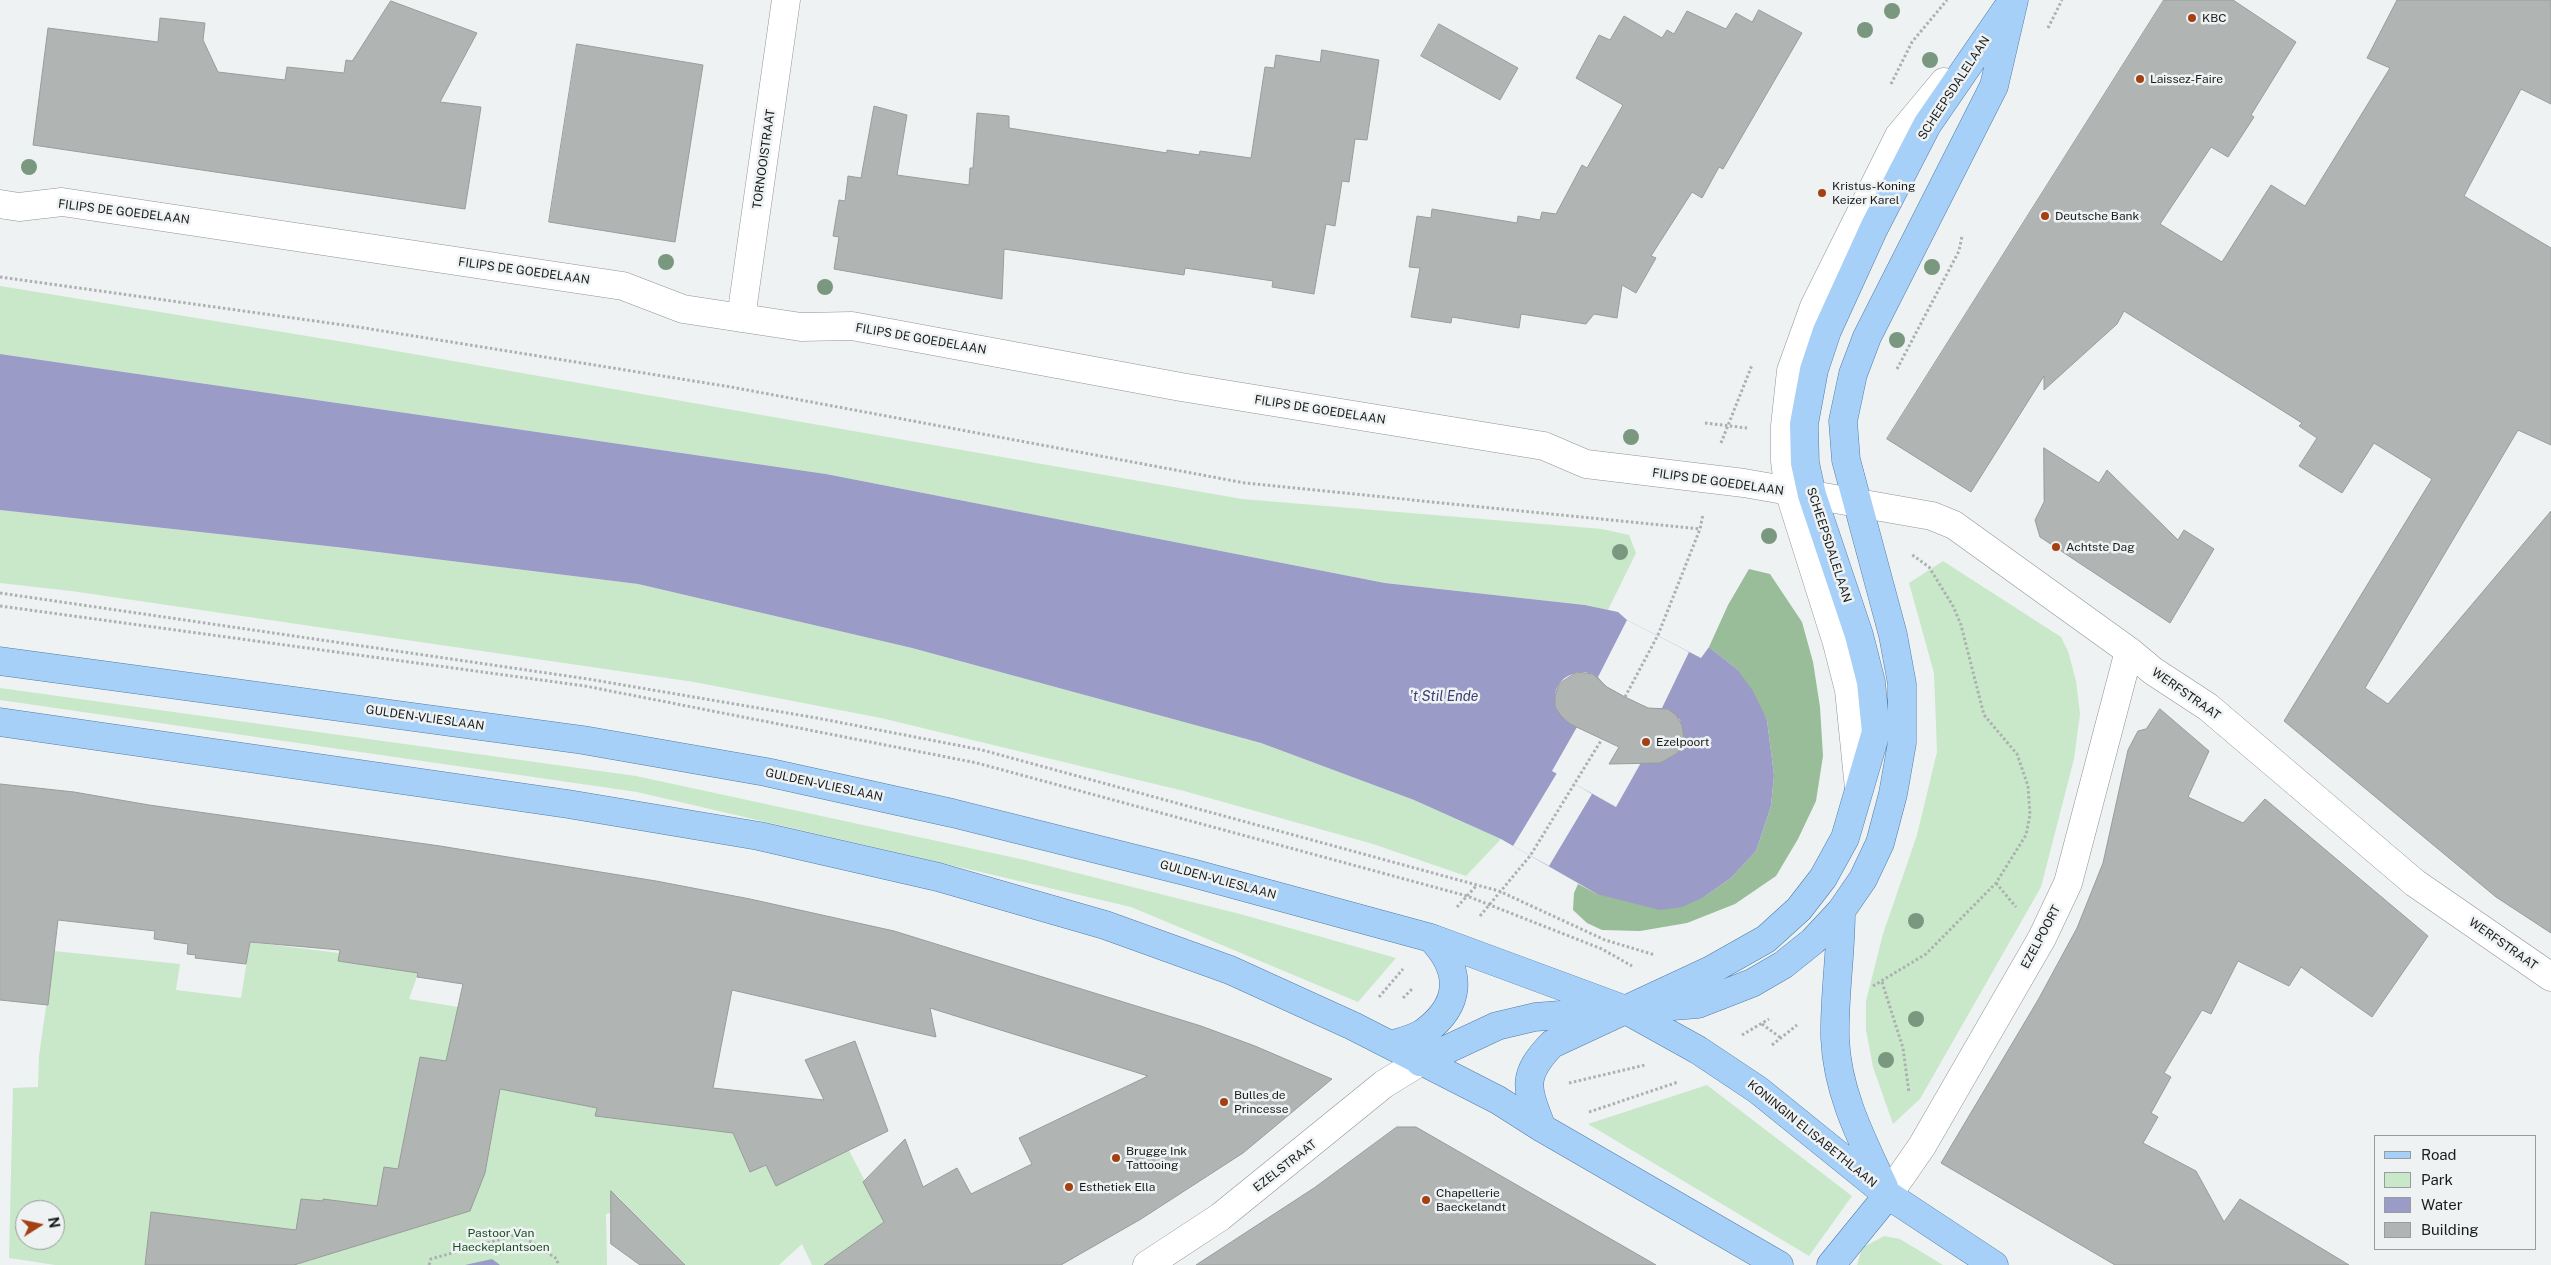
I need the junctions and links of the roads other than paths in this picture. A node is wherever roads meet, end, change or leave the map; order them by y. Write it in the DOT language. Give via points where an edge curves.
graph roads {
  1 [pos="786,0"];
  2 [pos="2013,0"];
  3 [pos="0,204"];
  4 [pos="741,318"];
  5 [pos="1800,493"];
  6 [pos="1856,503"];
  7 [pos="2129,651"];
  8 [pos="0,661"];
  9 [pos="0,722"];
  10 [pos="1841,911"];
  11 [pos="1431,938"];
  12 [pos="2551,977"];
  13 [pos="1626,1010"];
  14 [pos="1390,1045"];
  15 [pos="1420,1062"];
  16 [pos="1542,1128"];
  17 [pos="1888,1195"];
  18 [pos="1147,1265"];
  19 [pos="1779,1265"];
  20 [pos="1831,1265"];
  21 [pos="1994,1265"];
  1 -- 4 [label="street, TORNOOISTRAAT"];
  2 -- 5 [label="main road, SCHEEPSDALELAAN" via="1928,125 1874,228 1827,331 1814,370 1804,424 1805,463"];
  2 -- 6 [label="main road, SCHEEPSDALELAAN" via="1994,86 1871,329 1853,374 1843,421 1846,460"];
  3 -- 4 [label="street, FILIPS DE GOEDELAAN" via="19,207 62,202 623,286 683,309"];
  4 -- 5 [label="street, FILIPS DE GOEDELAAN" via="801,327 852,326 1182,387 1544,446 1586,464"];
  5 -- 6 [label="street, WERFSTRAAT"];
  5 -- 13 [label="main road, SCHEEPSDALELAAN" via="1858,634 1870,682 1876,732 1860,794 1845,838 1823,878 1799,909 1766,939 1711,970"];
  6 -- 7 [label="street, WERFSTRAAT" via="1932,516 1954,526"];
  6 -- 10 [label="main road, SCHEEPSDALELAAN" via="1902,684 1902,743 1880,843 1863,878"];
  7 -- 12 [label="street, WERFSTRAAT" via="2208,707 2415,883"];
  7 -- 17 [label="street, EZELPOORT" via="2068,883 2042,938 1922,1146"];
  8 -- 11 [label="main road, GULDEN-VLIESLAAN" via="583,740 766,772 952,812 1202,875"];
  9 -- 14 [label="main road" via="568,804 759,836 938,877 1105,925 1230,970"];
  10 -- 13 [label="main road, SCHEEPSDALELAAN" via="1813,941 1783,965 1752,983 1698,1004"];
  10 -- 17 [label="main road" via="1835,1008 1842,1085 1856,1129"];
  11 -- 13 [label="main road, GULDEN-VLIESLAAN"];
  11 -- 14 [label="main road" via="1445,953 1454,977 1452,998 1440,1018 1422,1034"];
  13 -- 15 [label="main road, SCHEEPSDALELAAN" via="1526,1019 1497,1026"];
  13 -- 16 [label="main road, SCHEEPSDALELAAN" via="1552,1044 1538,1058 1528,1079 1529,1093"];
  13 -- 17 [label="main road, KONINGIN ELISABETHLAAN" via="1698,1050 1758,1090"];
  14 -- 15 [label="main road"];
  15 -- 16 [label="main road" via="1498,1100"];
  15 -- 18 [label="street, EZELSTRAAT" via="1384,1084 1220,1217"];
  16 -- 19 [label="main road"];
  17 -- 20 [label="main road"];
  17 -- 21 [label="main road, KONINGIN ELISABETHLAAN"];
}
